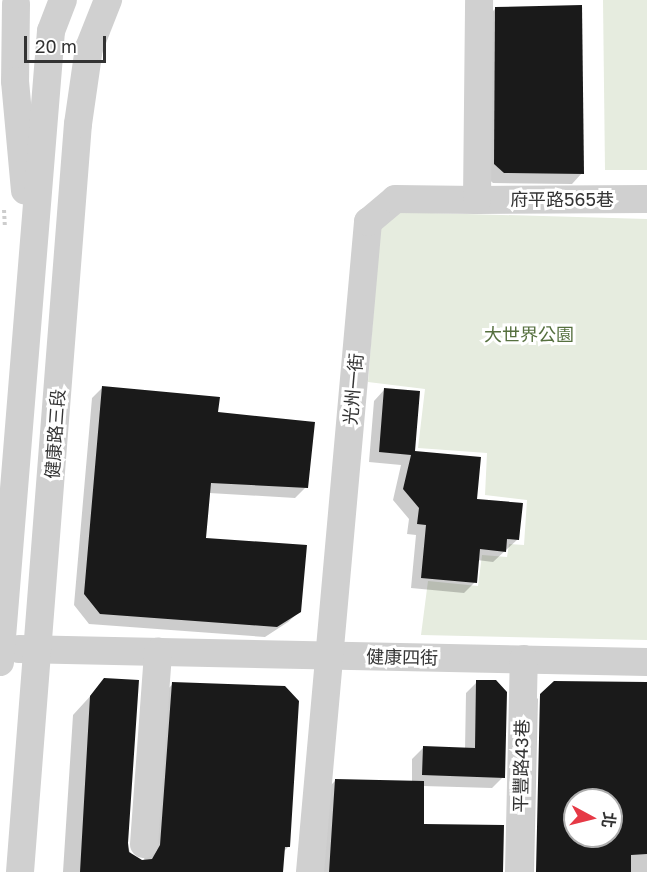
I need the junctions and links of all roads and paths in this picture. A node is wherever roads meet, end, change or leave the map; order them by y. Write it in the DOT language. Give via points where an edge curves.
graph roads {
  1 [pos="63,0"];
  2 [pos="108,0"];
  3 [pos="479,0"];
  4 [pos="13,2"];
  5 [pos="51,31"];
  6 [pos="647,199"];
  7 [pos="477,200"];
  8 [pos="32,274"];
  9 [pos="39,649"];
  10 [pos="158,652"];
  11 [pos="0,653"];
  12 [pos="330,655"];
  13 [pos="524,659"];
  14 [pos="647,662"];
  15 [pos="144,844"];
  16 [pos="20,872"];
  17 [pos="310,872"];
  18 [pos="519,872"];
  1 -- 5 [label="street, 健康路三段"];
  2 -- 9 [label="street, 健康路三段" via="89,48 78,124"];
  3 -- 7 [label="street"];
  4 -- 5 [label="street"];
  4 -- 8 [label="street" via="15,81"];
  5 -- 8 [label="street, 健康路三段"];
  6 -- 7 [label="street, 府平路565巷"];
  7 -- 12 [label="street, 光州一街" via="395,199 368,222"];
  8 -- 11 [label="street, 健康路三段"];
  9 -- 10 [label="street, 健康四街"];
  9 -- 11 [label="street, 健康四街"];
  9 -- 16 [label="street, 健康路三段"];
  10 -- 12 [label="street, 健康四街"];
  10 -- 15 [label="street"];
  12 -- 13 [label="street, 健康四街"];
  12 -- 17 [label="street, 光州一街"];
  13 -- 14 [label="street, 健康四街"];
  13 -- 18 [label="street, 平豐路43巷"];
}
